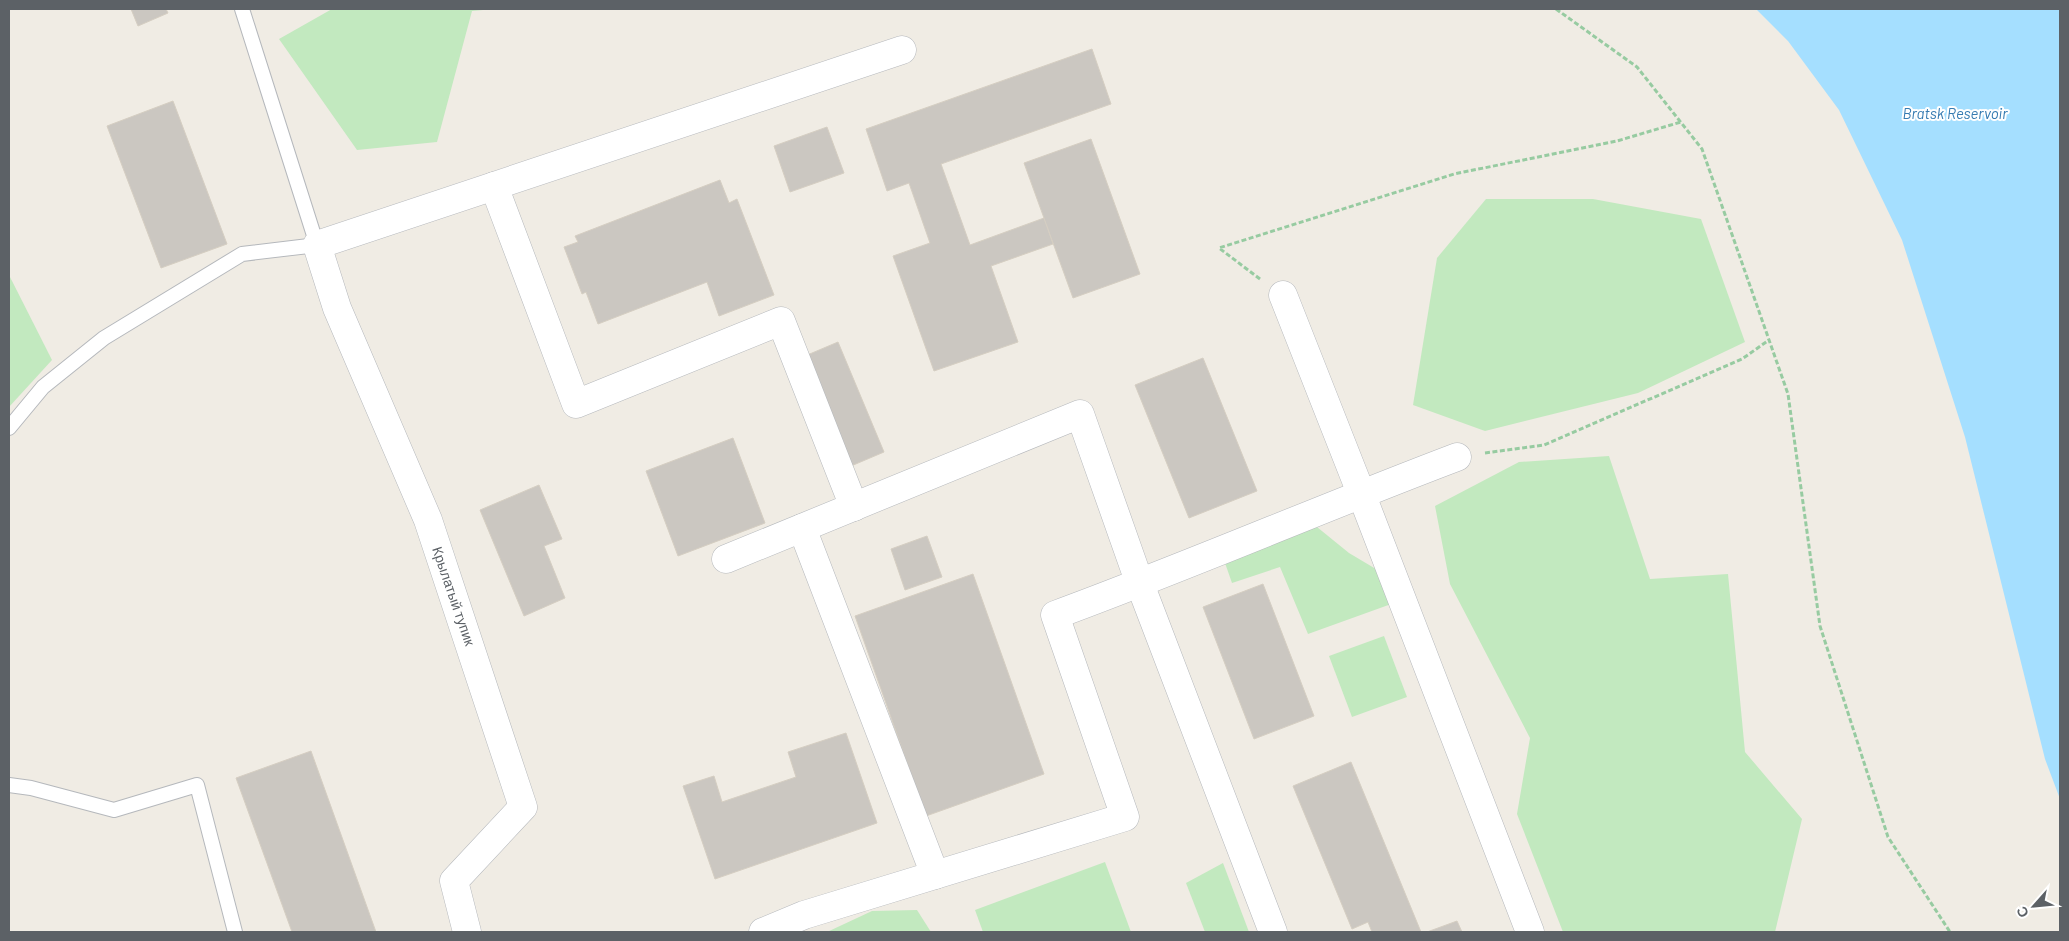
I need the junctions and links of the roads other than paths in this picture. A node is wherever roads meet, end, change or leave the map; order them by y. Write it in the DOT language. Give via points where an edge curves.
graph roads {
  1 [pos="242,9"];
  2 [pos="902,50"];
  3 [pos="494,186"];
  4 [pos="317,245"];
  5 [pos="1283,296"];
  6 [pos="9,428"];
  7 [pos="1457,457"];
  8 [pos="1362,493"];
  9 [pos="854,507"];
  10 [pos="802,528"];
  11 [pos="726,559"];
  12 [pos="1140,584"];
  13 [pos="9,785"];
  14 [pos="936,875"];
  15 [pos="235,932"];
  16 [pos="468,932"];
  17 [pos="763,932"];
  18 [pos="1273,932"];
  19 [pos="1530,932"];
  1 -- 4 [label="lane"];
  2 -- 3 [label="street"];
  3 -- 4 [label="street"];
  3 -- 9 [label="street" via="576,404 781,321"];
  4 -- 6 [label="lane" via="242,254 104,338 43,388"];
  4 -- 16 [label="street, Крылатый тупик" via="337,308 428,520 523,807 454,881"];
  5 -- 8 [label="street"];
  7 -- 8 [label="street"];
  8 -- 12 [label="street"];
  8 -- 19 [label="street"];
  9 -- 10 [label="street"];
  9 -- 12 [label="street" via="1080,414"];
  10 -- 11 [label="street"];
  10 -- 14 [label="street"];
  12 -- 14 [label="street" via="1055,614 1125,817"];
  12 -- 18 [label="street"];
  13 -- 15 [label="lane" via="114,810 197,785"];
  14 -- 17 [label="street" via="804,915"];
}
